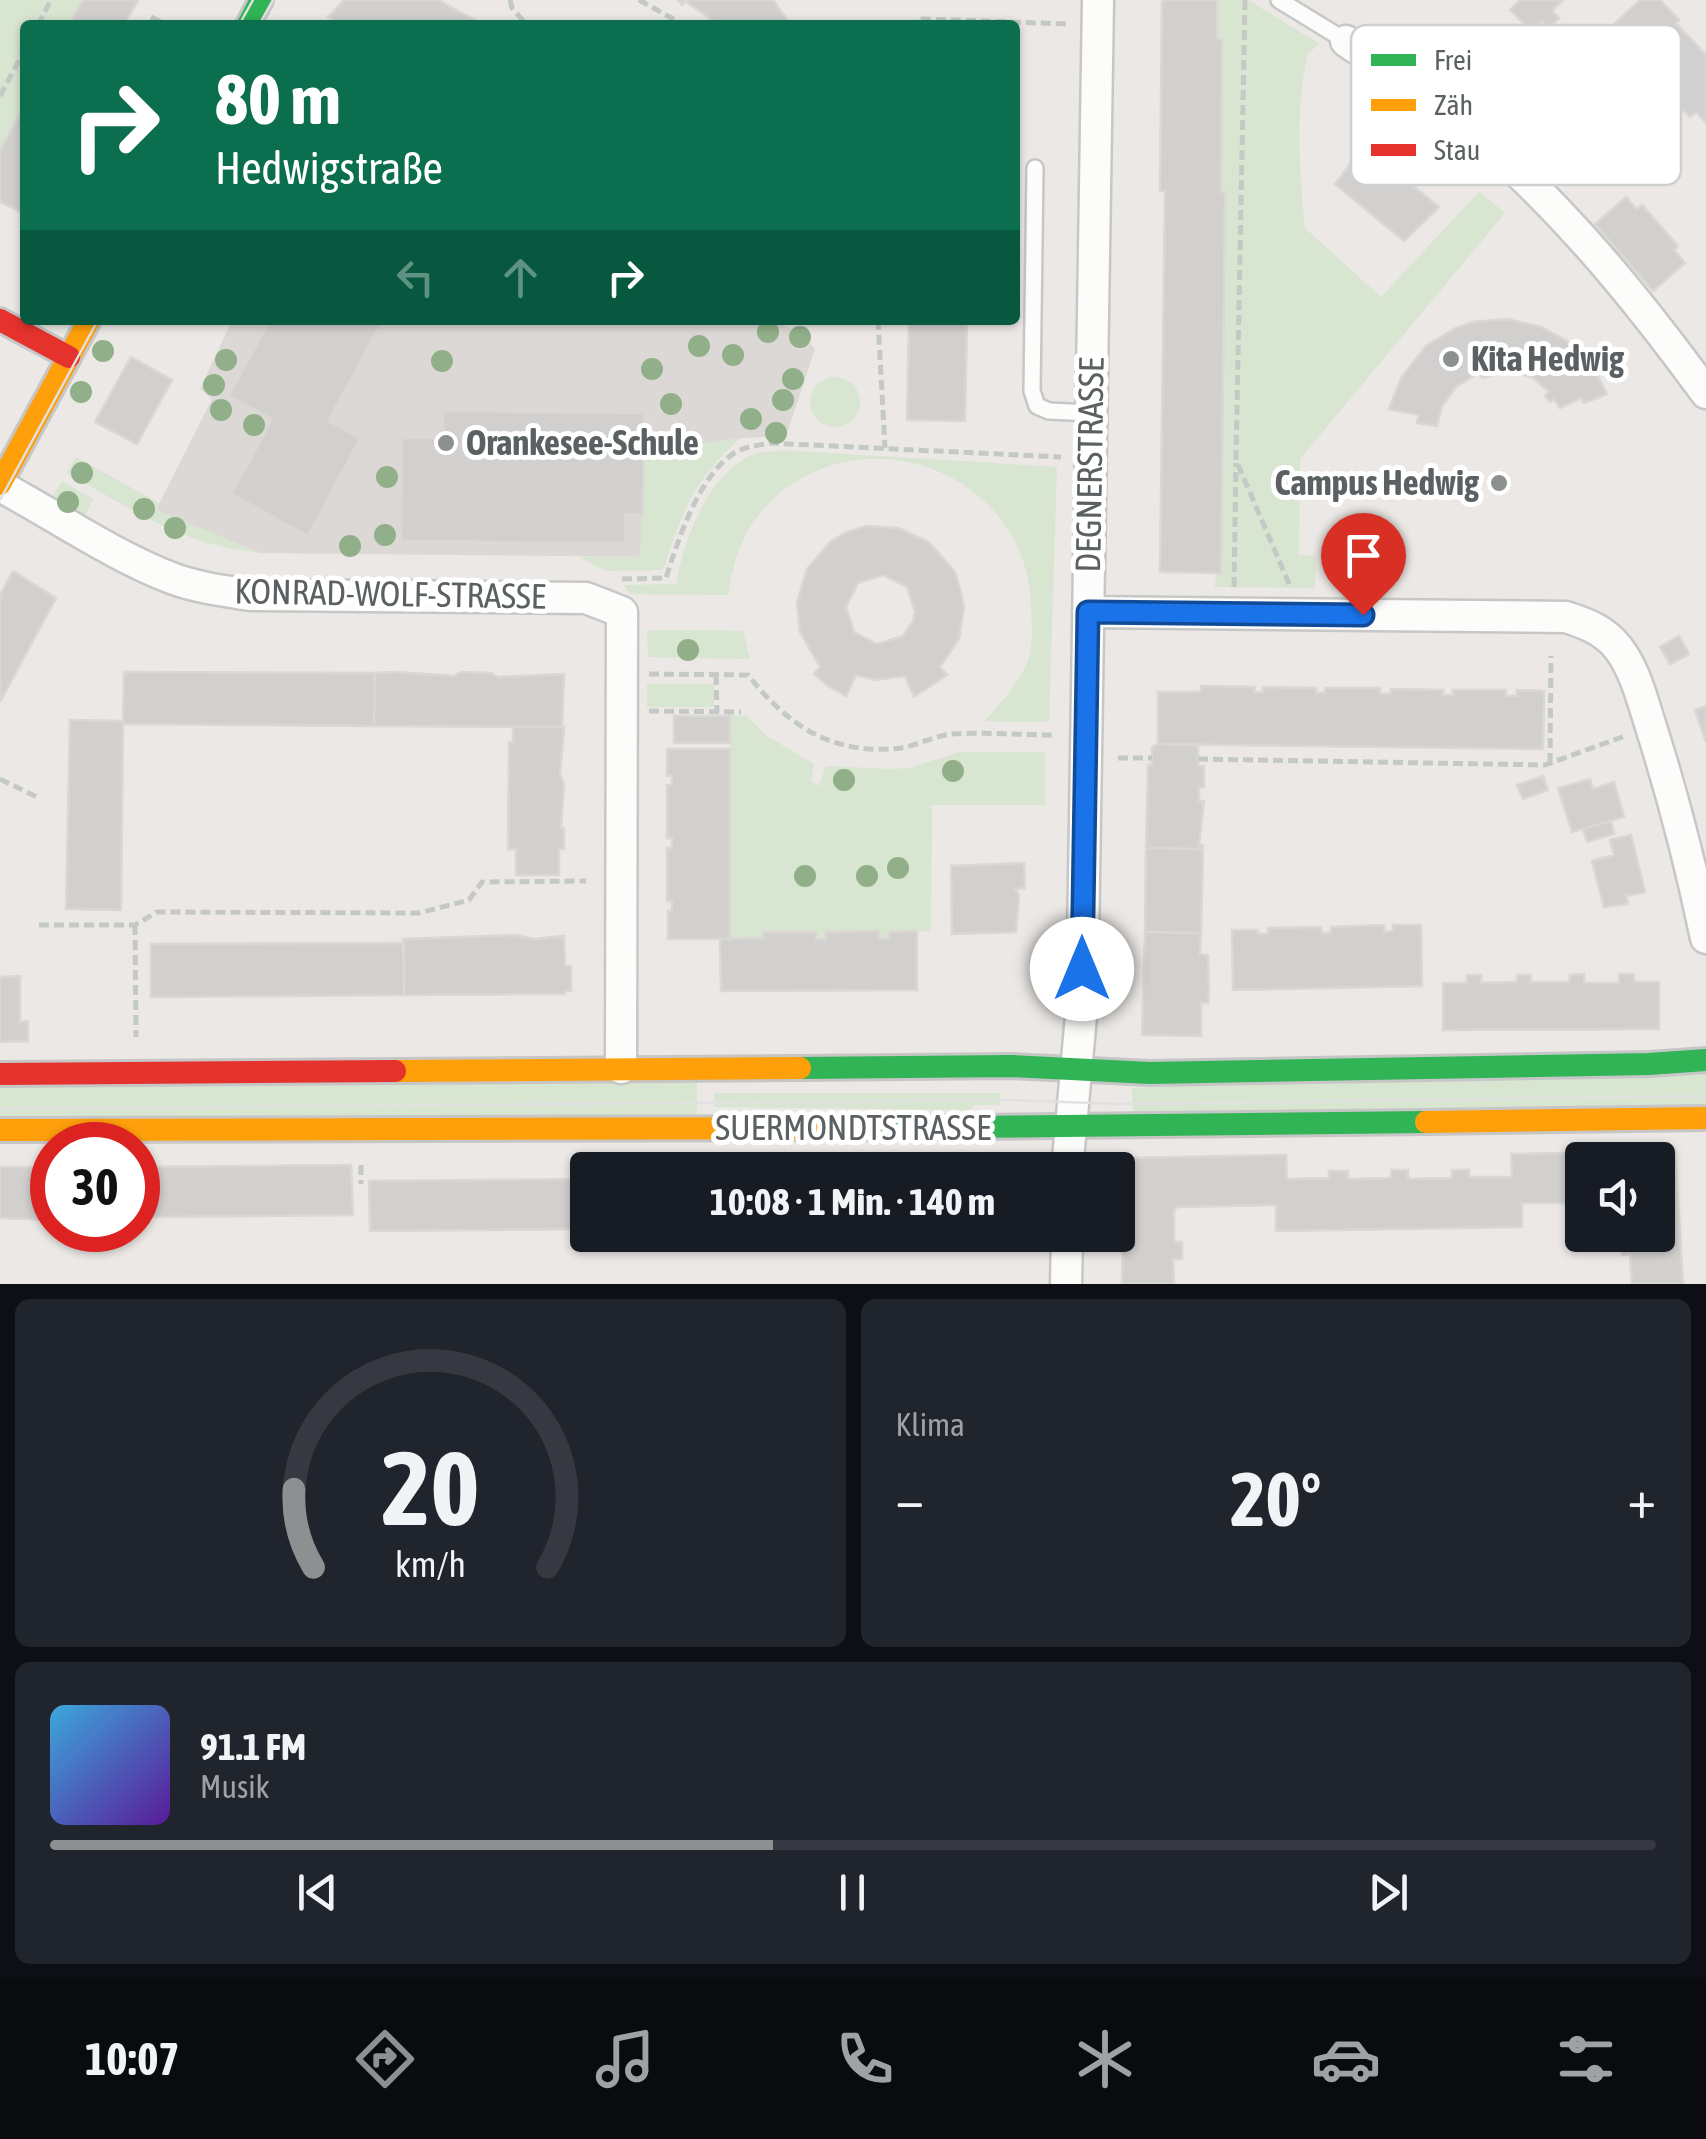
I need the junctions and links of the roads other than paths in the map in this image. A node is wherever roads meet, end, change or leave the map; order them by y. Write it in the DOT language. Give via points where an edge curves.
graph roads {
  1 [pos="1098,0"];
  2 [pos="1279,0"];
  3 [pos="1346,41"];
  4 [pos="1351,45"];
  5 [pos="1035,168"];
  6 [pos="1530,185"];
  7 [pos="0,320"];
  8 [pos="86,325"];
  9 [pos="69,358"];
  10 [pos="1706,393"];
  11 [pos="1091,412"];
  12 [pos="0,485"];
  13 [pos="1088,612"];
  14 [pos="1706,938"];
  15 [pos="1706,1060"];
  16 [pos="621,1068"];
  17 [pos="1076,1071"];
  18 [pos="0,1074"];
  19 [pos="1706,1118"];
  20 [pos="1071,1128"];
  21 [pos="0,1130"];
  22 [pos="1069,1152"];
  23 [pos="1066,1252"];
  24 [pos="1066,1284"];
  1 -- 11 [label="street, DEGNERSTRASSE"];
  2 -- 3 [label="lane"];
  3 -- 4 [label="street"];
  5 -- 11 [label="lane" via="1032,391 1037,406 1049,411"];
  6 -- 10 [label="street" via="1652,319"];
  7 -- 9 [label="main road"];
  8 -- 9 [label="main road, KONRAD-WOLF-STRASSE"];
  9 -- 12 [label="main road, KONRAD-WOLF-STRASSE"];
  11 -- 13 [label="street, DEGNERSTRASSE"];
  12 -- 16 [label="street, KONRAD-WOLF-STRASSE" via="142,564 211,590 586,598 622,612"];
  13 -- 14 [label="street" via="1566,617 1596,628 1626,660 1639,692 1671,789"];
  13 -- 17 [label="street, DEGNERSTRASSE"];
  15 -- 17 [label="main road, SUERMONDTSTRASSE"];
  16 -- 17 [label="main road, SUERMONDTSTRASSE"];
  16 -- 18 [label="main road, SUERMONDTSTRASSE"];
  17 -- 20 [label="street, DEGNERSTRASSE"];
  19 -- 20 [label="main road, SUERMONDTSTRASSE"];
  20 -- 21 [label="main road, SUERMONDTSTRASSE"];
  20 -- 22 [label="street, DEGNERSTRASSE"];
  23 -- 24 [label="street"];
}
